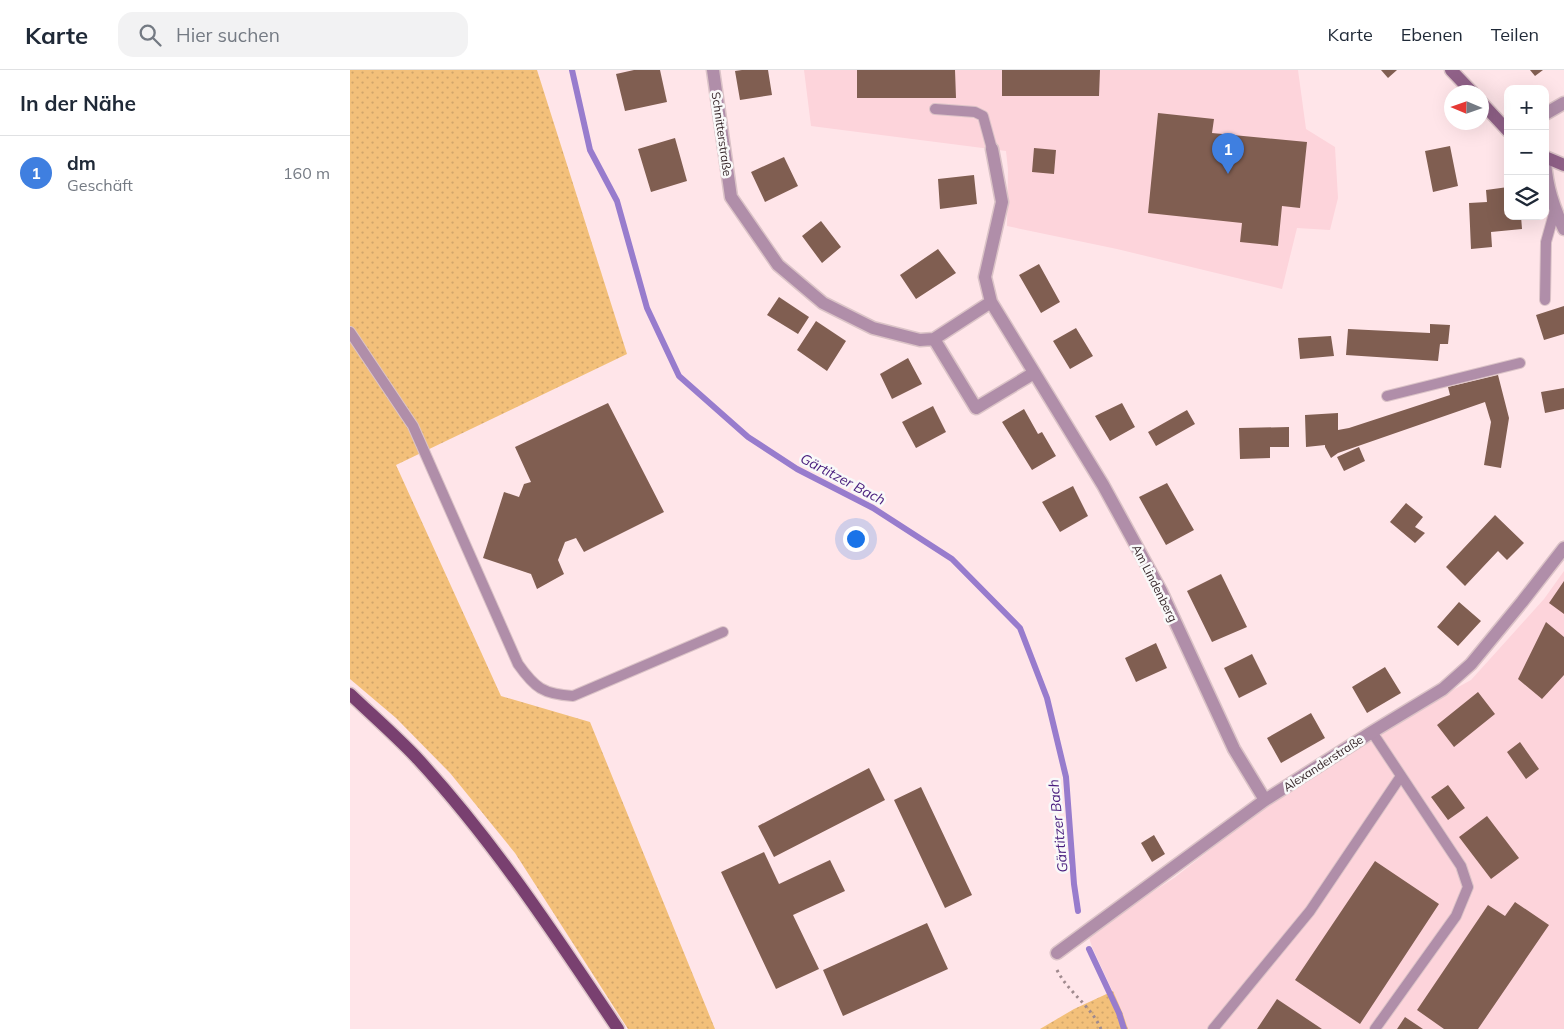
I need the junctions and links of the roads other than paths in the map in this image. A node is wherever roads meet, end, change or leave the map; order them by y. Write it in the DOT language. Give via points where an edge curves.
graph roads {
  1 [pos="713,70"];
  2 [pos="1451,70"];
  3 [pos="1465,85"];
  4 [pos="1564,103"];
  5 [pos="935,109"];
  6 [pos="1489,111"];
  7 [pos="1549,112"];
  8 [pos="1507,130"];
  9 [pos="992,149"];
  10 [pos="1549,159"];
  11 [pos="1564,165"];
  12 [pos="1546,175"];
  13 [pos="1555,210"];
  14 [pos="1564,229"];
  15 [pos="1545,300"];
  16 [pos="990,302"];
  17 [pos="350,332"];
  18 [pos="934,339"];
  19 [pos="1520,363"];
  20 [pos="1034,373"];
  21 [pos="1387,396"];
  22 [pos="1564,548"];
  23 [pos="723,632"];
  24 [pos="350,694"];
  25 [pos="1372,732"];
  26 [pos="1401,776"];
  27 [pos="1265,800"];
  28 [pos="1057,952"];
  29 [pos="618,1029"];
  30 [pos="1213,1029"];
  31 [pos="1375,1029"];
  1 -- 18 [label="street, Schnitterstraße" via="732,197 778,265 824,303 872,328 920,340"];
  2 -- 3 [label="main road"];
  4 -- 7 [label="street"];
  5 -- 9 [label="lane" via="975,112 983,116"];
  6 -- 8 [label="main road"];
  9 -- 16 [label="street" via="1002,202 985,277"];
  10 -- 11 [label="main road"];
  12 -- 13 [label="street"];
  13 -- 14 [label="street"];
  13 -- 15 [label="lane" via="1546,242"];
  16 -- 18 [label="street"];
  16 -- 20 [label="street, Am Lindenberg"];
  17 -- 23 [label="lane" via="413,426 518,664 528,679 553,695 573,696"];
  18 -- 20 [label="street" via="976,408"];
  19 -- 21 [label="lane"];
  20 -- 27 [label="street, Am Lindenberg" via="1103,485 1161,591 1234,748"];
  22 -- 25 [label="street, Alexanderstraße" via="1471,664 1443,689"];
  24 -- 29 [label="main road" via="415,756 473,824 520,886"];
  25 -- 26 [label="lane"];
  25 -- 27 [label="street, Alexanderstraße"];
  26 -- 30 [label="lane" via="1310,911"];
  26 -- 31 [label="lane" via="1461,866 1468,887 1456,916"];
  27 -- 28 [label="street, Alexanderstraße"];
}
